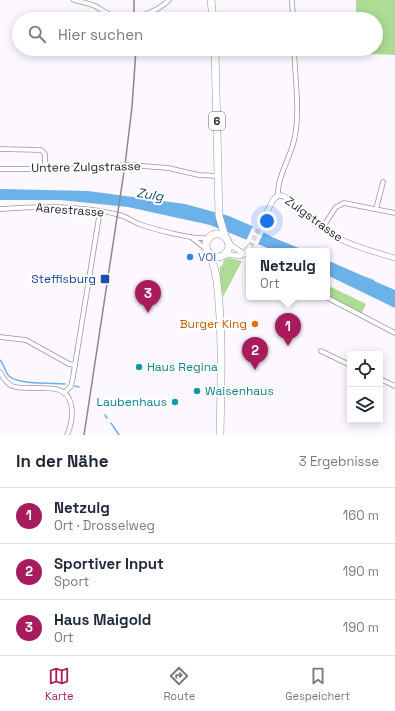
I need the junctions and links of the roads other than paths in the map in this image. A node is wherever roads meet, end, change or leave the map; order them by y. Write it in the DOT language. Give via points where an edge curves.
graph roads {
  1 [pos="74,0"];
  2 [pos="169,0"];
  3 [pos="211,0"];
  4 [pos="292,0"];
  5 [pos="107,12"];
  6 [pos="152,12"];
  7 [pos="212,12"];
  8 [pos="293,12"];
  9 [pos="215,56"];
  10 [pos="294,56"];
  11 [pos="0,149"];
  12 [pos="0,169"];
  13 [pos="45,169"];
  14 [pos="219,176"];
  15 [pos="382,182"];
  16 [pos="278,196"];
  17 [pos="0,209"];
  18 [pos="376,209"];
  19 [pos="100,211"];
  20 [pos="219,212"];
  21 [pos="395,213"];
  22 [pos="261,224"];
  23 [pos="323,228"];
  24 [pos="212,235"];
  25 [pos="224,235"];
  26 [pos="191,237"];
  27 [pos="229,244"];
  28 [pos="208,252"];
  29 [pos="224,255"];
  30 [pos="246,255"];
  31 [pos="246,256"];
  32 [pos="395,258"];
  33 [pos="216,274"];
  34 [pos="330,299"];
  35 [pos="395,333"];
  36 [pos="0,337"];
  37 [pos="321,351"];
  38 [pos="347,364"];
  39 [pos="75,365"];
  40 [pos="0,372"];
  41 [pos="383,380"];
  42 [pos="395,386"];
  43 [pos="64,393"];
  44 [pos="67,435"];
  45 [pos="220,435"];
  1 -- 5 [label="street" via="94,5"];
  2 -- 6 [label="street"];
  3 -- 7 [label="main road"];
  4 -- 8 [label="street"];
  9 -- 14 [label="main road, 6"];
  10 -- 16 [label="street" via="296,131 292,150 278,185"];
  11 -- 13 [label="street" via="41,150 45,154"];
  12 -- 13 [label="street, Untere Zulgstrasse"];
  13 -- 14 [label="street, Untere Zulgstrasse" via="130,165"];
  14 -- 20 [label="main road, 6"];
  15 -- 18 [label="street"];
  16 -- 22 [label="street" via="273,200"];
  16 -- 23 [label="street, Zulgstrasse" via="285,197"];
  17 -- 19 [label="street, Aarestrasse" via="46,206"];
  18 -- 21 [label="street"];
  18 -- 23 [label="street" via="342,203 333,211"];
  19 -- 26 [label="street, Aarestrasse"];
  19 -- 39 [label="street"];
  20 -- 24 [label="main road, 6"];
  20 -- 25 [label="main road, 6"];
  23 -- 32 [label="street, Zulgstrasse" via="348,242"];
  24 -- 25 [label="main road"];
  24 -- 26 [label="street"];
  24 -- 28 [label="main road" via="206,244"];
  25 -- 27 [label="main road"];
  26 -- 28 [label="street"];
  27 -- 29 [label="main road" via="229,249"];
  27 -- 30 [label="street"];
  28 -- 29 [label="main road" via="217,257"];
  28 -- 33 [label="main road"];
  29 -- 31 [label="street"];
  29 -- 33 [label="main road"];
  33 -- 45 [label="main road" via="221,317"];
  34 -- 35 [label="street"];
  36 -- 39 [label="street" via="26,340"];
  37 -- 38 [label="street"];
  39 -- 43 [label="street" via="72,382"];
  40 -- 43 [label="street" via="12,386 53,389"];
  41 -- 42 [label="street"];
  43 -- 44 [label="street" via="71,406 71,422"];
}
